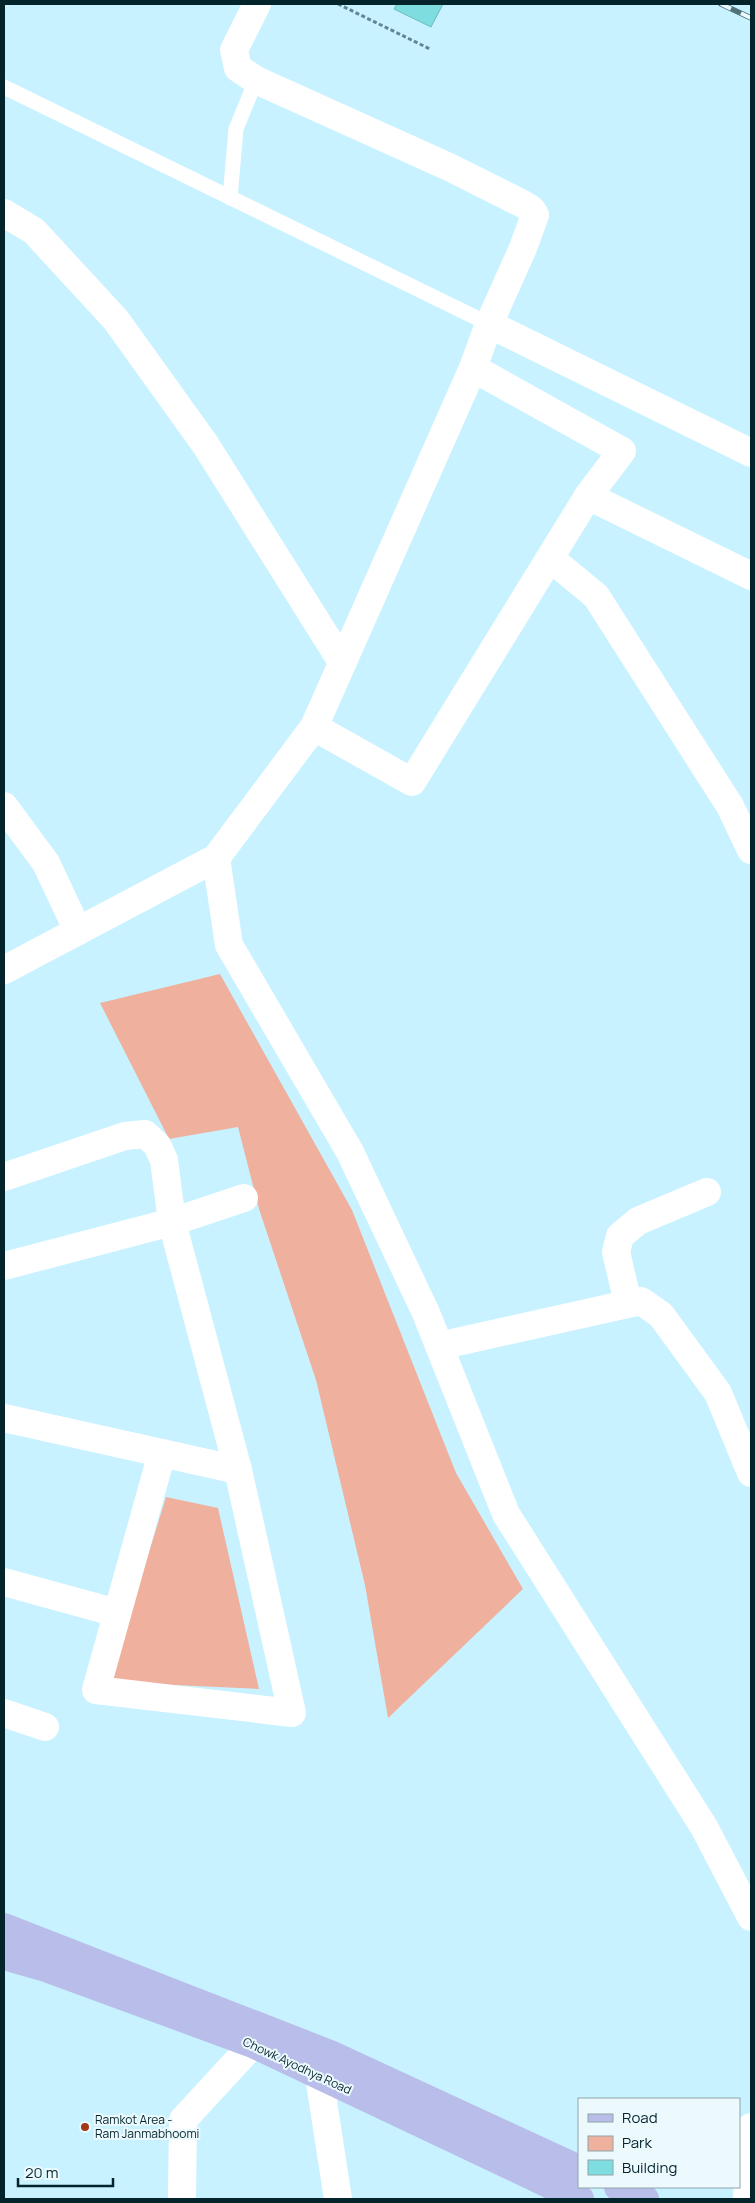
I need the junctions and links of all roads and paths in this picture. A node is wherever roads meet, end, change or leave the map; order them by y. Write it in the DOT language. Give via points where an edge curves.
graph roads {
  1 [pos="257,4"];
  2 [pos="338,4"];
  3 [pos="430,49"];
  4 [pos="256,80"];
  5 [pos="4,88"];
  6 [pos="230,198"];
  7 [pos="4,213"];
  8 [pos="489,324"];
  9 [pos="473,368"];
  10 [pos="751,453"];
  11 [pos="588,496"];
  12 [pos="550,558"];
  13 [pos="751,576"];
  14 [pos="342,662"];
  15 [pos="314,727"];
  16 [pos="4,806"];
  17 [pos="751,850"];
  18 [pos="216,858"];
  19 [pos="78,931"];
  20 [pos="4,970"];
  21 [pos="4,1177"];
  22 [pos="708,1192"];
  23 [pos="244,1198"];
  24 [pos="172,1222"];
  25 [pos="4,1266"];
  26 [pos="628,1303"];
  27 [pos="439,1346"];
  28 [pos="4,1418"];
  29 [pos="162,1453"];
  30 [pos="238,1470"];
  31 [pos="751,1473"];
  32 [pos="4,1582"];
  33 [pos="117,1613"];
  34 [pos="4,1713"];
  35 [pos="46,1727"];
  36 [pos="751,1917"];
  37 [pos="4,1928"];
  38 [pos="4,1956"];
  39 [pos="253,2044"];
  40 [pos="319,2076"];
  41 [pos="751,2127"];
  42 [pos="578,2169"];
  43 [pos="620,2188"];
  44 [pos="748,2197"];
  45 [pos="182,2199"];
  46 [pos="338,2199"];
  47 [pos="580,2199"];
  48 [pos="645,2199"];
  1 -- 4 [label="street" via="234,50 238,68"];
  2 -- 3 [label="path"];
  4 -- 6 [label="lane" via="236,129"];
  4 -- 8 [label="street" via="532,208 532,224"];
  5 -- 6 [label="lane"];
  6 -- 8 [label="lane"];
  7 -- 14 [label="street" via="34,231 116,320 205,444"];
  8 -- 9 [label="street"];
  8 -- 10 [label="street"];
  9 -- 11 [label="street" via="622,451"];
  9 -- 14 [label="street"];
  11 -- 12 [label="street"];
  11 -- 13 [label="street"];
  12 -- 15 [label="street" via="412,782"];
  12 -- 17 [label="street" via="596,596 730,806"];
  14 -- 15 [label="street"];
  15 -- 18 [label="street"];
  16 -- 19 [label="street" via="46,864"];
  18 -- 19 [label="street"];
  18 -- 27 [label="street" via="229,945 350,1152"];
  19 -- 20 [label="street"];
  21 -- 24 [label="street" via="125,1136 145,1134 157,1145 164,1160"];
  22 -- 26 [label="street" via="638,1221 620,1236 616,1252"];
  23 -- 24 [label="street"];
  24 -- 25 [label="street"];
  24 -- 30 [label="street"];
  26 -- 27 [label="street"];
  26 -- 31 [label="street" via="641,1301 661,1315 718,1393"];
  27 -- 36 [label="street" via="506,1514 704,1827"];
  28 -- 29 [label="street"];
  29 -- 30 [label="street"];
  29 -- 33 [label="street"];
  30 -- 33 [label="street" via="292,1713 96,1690"];
  32 -- 33 [label="street"];
  34 -- 35 [label="street"];
  37 -- 42 [label="main road" via="330,2054"];
  38 -- 39 [label="main road, Chowk Ayodhya Road" via="46,1968"];
  39 -- 40 [label="main road, Chowk Ayodhya Road"];
  39 -- 45 [label="street" via="182,2120"];
  40 -- 46 [label="street"];
  40 -- 47 [label="main road, Chowk Ayodhya Road"];
  41 -- 44 [label="street"];
  43 -- 48 [label="main road"];
}
